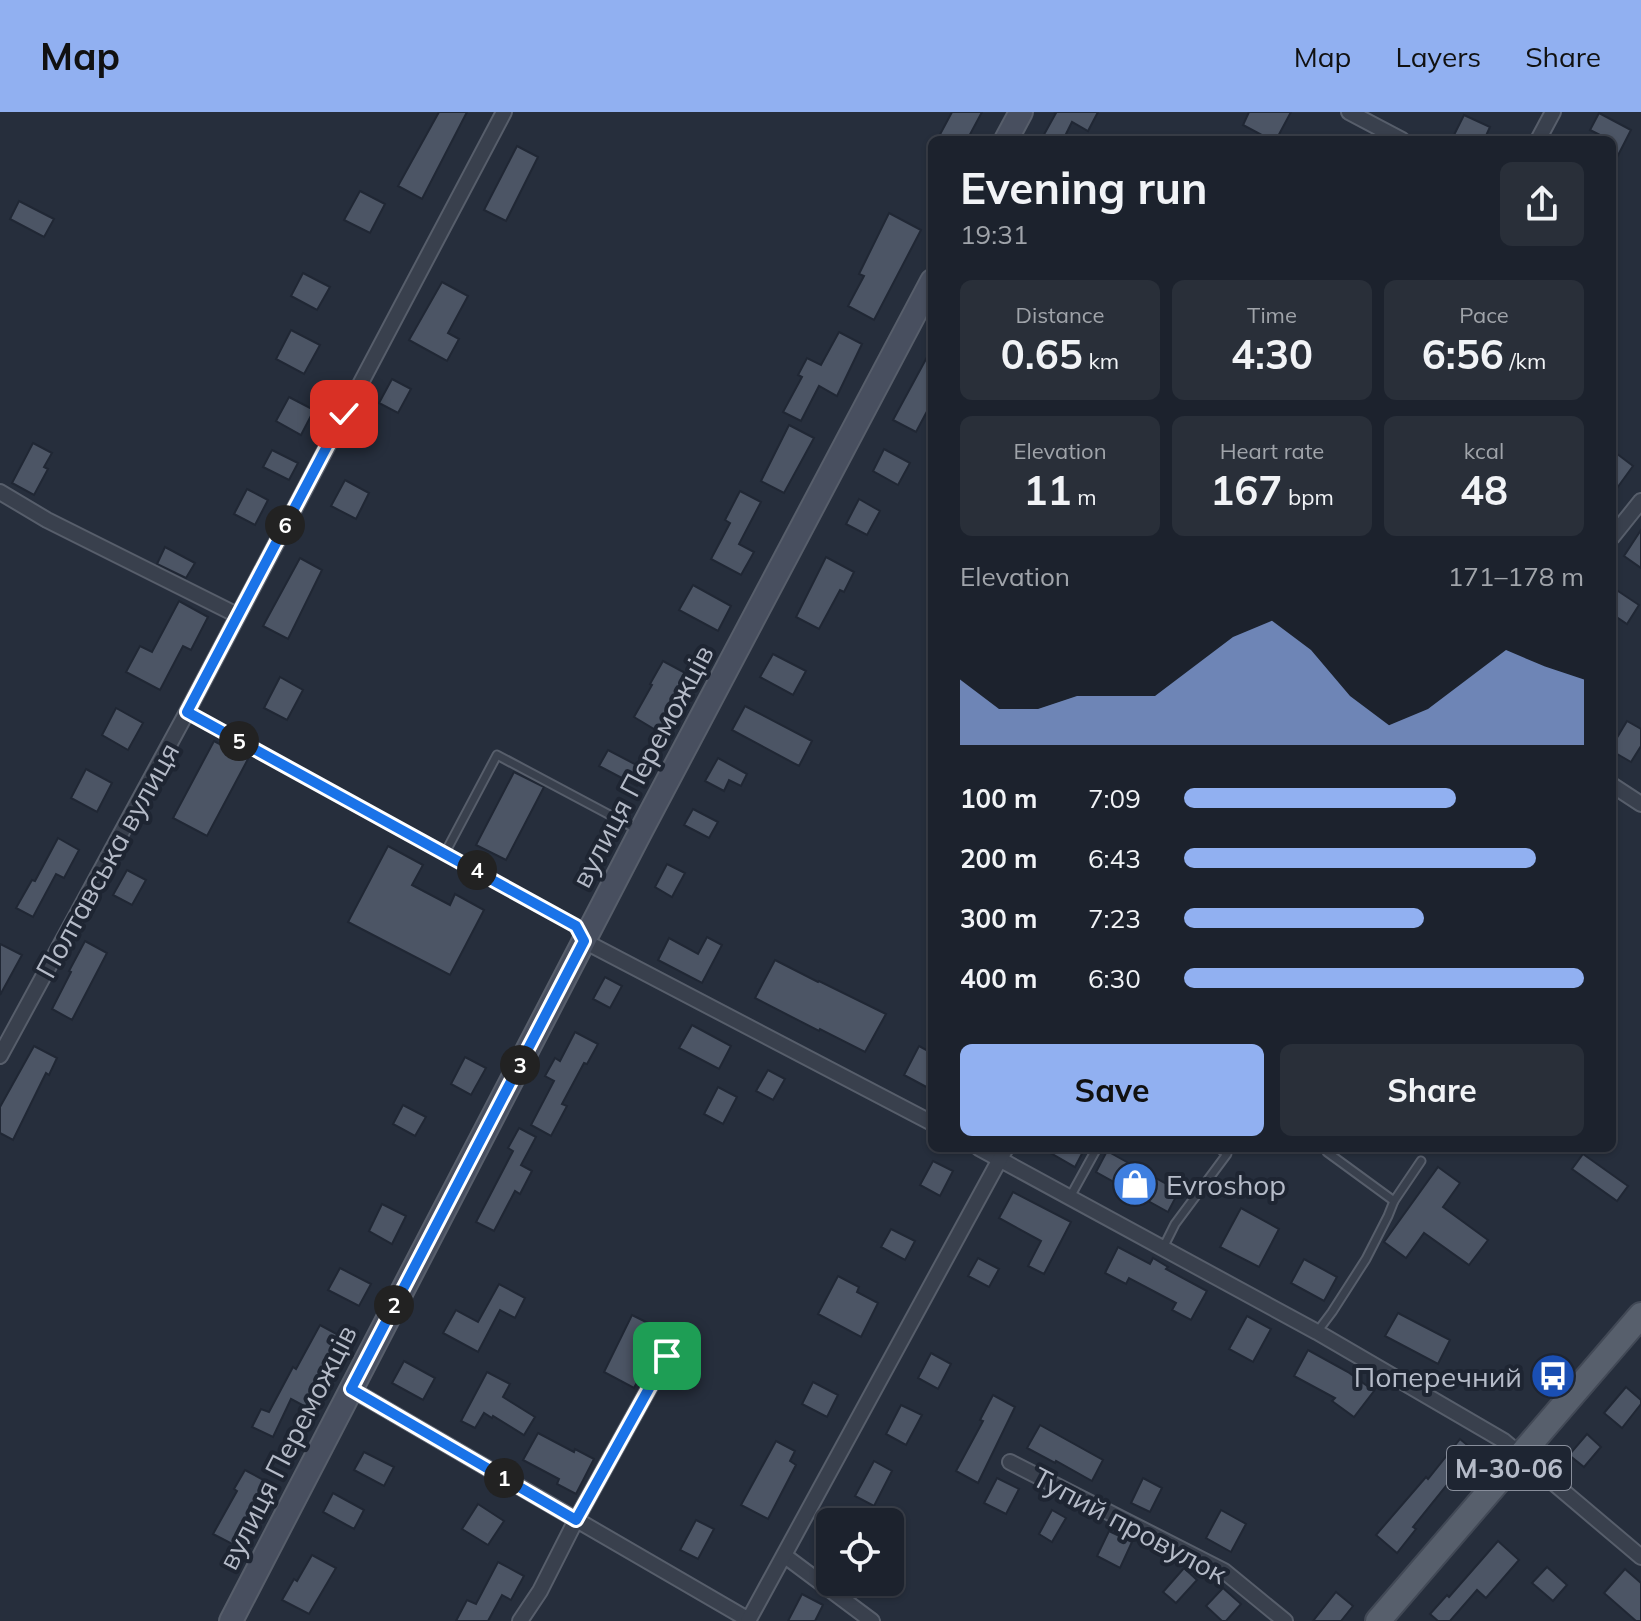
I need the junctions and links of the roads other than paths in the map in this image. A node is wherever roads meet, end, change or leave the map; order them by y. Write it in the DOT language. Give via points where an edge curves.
graph roads {
  1 [pos="504,112"];
  2 [pos="1021,112"];
  3 [pos="1349,112"];
  4 [pos="1553,112"];
  5 [pos="1008,136"];
  6 [pos="1394,136"];
  7 [pos="1540,136"];
  8 [pos="928,289"];
  9 [pos="0,492"];
  10 [pos="1641,501"];
  11 [pos="1616,532"];
  12 [pos="237,615"];
  13 [pos="187,712"];
  14 [pos="1616,788"];
  15 [pos="1641,804"];
  16 [pos="641,831"];
  17 [pos="445,853"];
  18 [pos="584,941"];
  19 [pos="0,1056"];
  20 [pos="928,1121"];
  21 [pos="1095,1152"];
  22 [pos="1224,1152"];
  23 [pos="1327,1152"];
  24 [pos="1003,1153"];
  25 [pos="1421,1161"];
  26 [pos="1070,1197"];
  27 [pos="1394,1201"];
  28 [pos="1163,1248"];
  29 [pos="1641,1315"];
  30 [pos="1317,1332"];
  31 [pos="667,1356"];
  32 [pos="351,1389"];
  33 [pos="1520,1455"];
  34 [pos="1010,1462"];
  35 [pos="576,1520"];
  36 [pos="785,1556"];
  37 [pos="1641,1557"];
  38 [pos="749,1620"];
  39 [pos="231,1621"];
  40 [pos="520,1621"];
  41 [pos="872,1621"];
  42 [pos="1285,1621"];
  43 [pos="1378,1621"];
  1 -- 12 [label="street, Полтавська вулиця"];
  2 -- 5 [label="street"];
  3 -- 6 [label="street"];
  4 -- 7 [label="street"];
  8 -- 16 [label="street, вулиця Переможців"];
  9 -- 12 [label="street"];
  10 -- 11 [label="street"];
  12 -- 13 [label="street, Полтавська вулиця"];
  13 -- 17 [label="lane"];
  13 -- 19 [label="street, Полтавська вулиця"];
  14 -- 15 [label="street"];
  16 -- 17 [label="lane" via="497,755"];
  16 -- 18 [label="street, вулиця Переможців"];
  17 -- 18 [label="lane" via="576,926"];
  18 -- 20 [label="street"];
  18 -- 32 [label="street, вулиця Переможців"];
  21 -- 26 [label="lane"];
  22 -- 28 [label="lane"];
  23 -- 27 [label="lane"];
  24 -- 26 [label="street"];
  24 -- 36 [label="street"];
  25 -- 27 [label="lane"];
  26 -- 28 [label="street"];
  27 -- 30 [label="lane" via="1366,1259"];
  28 -- 30 [label="street"];
  29 -- 33 [label="main road, М-30-06"];
  30 -- 33 [label="street"];
  31 -- 35 [label="street"];
  32 -- 35 [label="street"];
  32 -- 39 [label="street, вулиця Переможців"];
  33 -- 37 [label="street"];
  33 -- 43 [label="main road, М-30-06"];
  34 -- 42 [label="street, Тупий провулок" via="1224,1571"];
  35 -- 38 [label="street"];
  35 -- 40 [label="street"];
  36 -- 38 [label="street"];
  36 -- 41 [label="street"];
}
